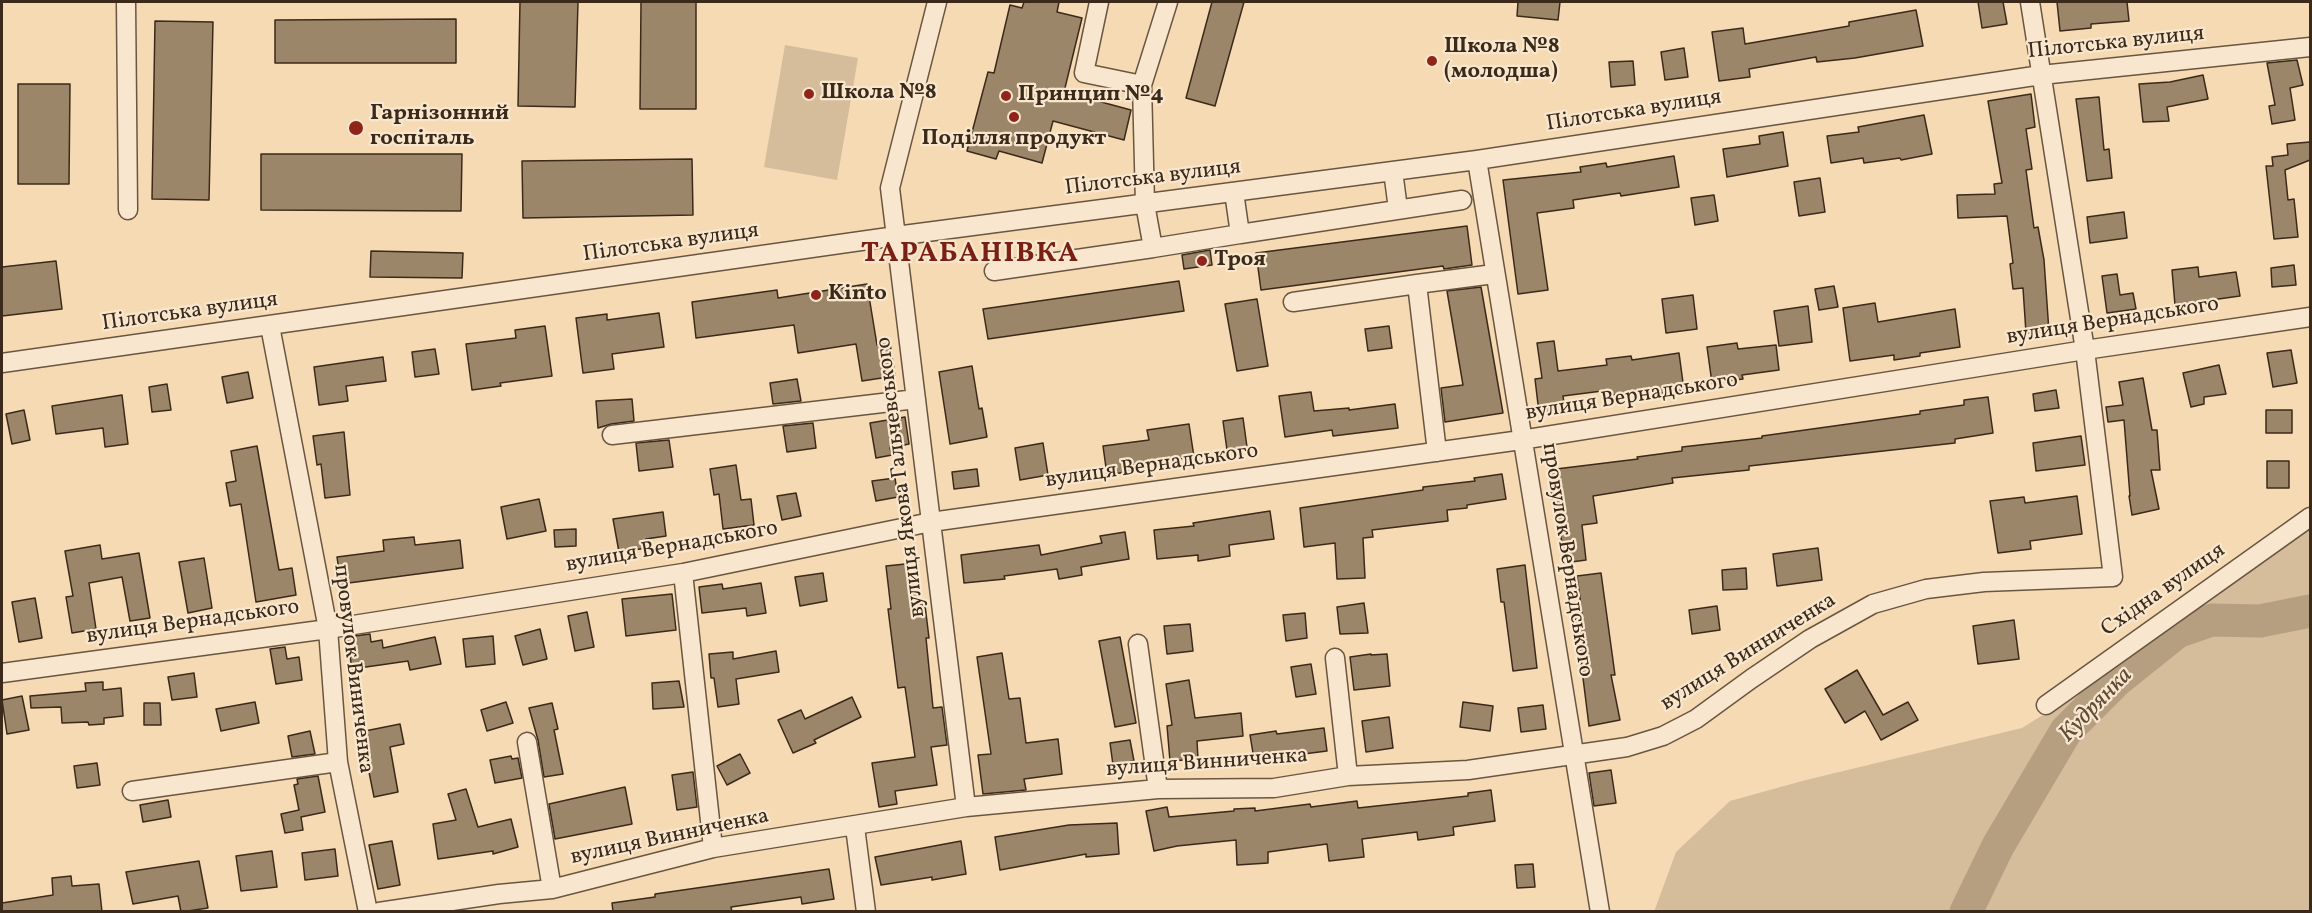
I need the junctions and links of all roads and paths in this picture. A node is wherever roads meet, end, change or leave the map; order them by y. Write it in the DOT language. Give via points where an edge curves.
graph roads {
  1 [pos="126,2"];
  2 [pos="937,2"];
  3 [pos="1100,2"];
  4 [pos="1168,2"];
  5 [pos="2030,2"];
  6 [pos="2310,47"];
  7 [pos="2041,75"];
  8 [pos="1143,85"];
  9 [pos="1477,160"];
  10 [pos="1393,171"];
  11 [pos="1234,192"];
  12 [pos="1462,200"];
  13 [pos="1145,204"];
  14 [pos="1398,209"];
  15 [pos="128,210"];
  16 [pos="1239,234"];
  17 [pos="896,236"];
  18 [pos="1153,248"];
  19 [pos="994,271"];
  20 [pos="1494,274"];
  21 [pos="1417,284"];
  22 [pos="1293,302"];
  23 [pos="2310,317"];
  24 [pos="270,326"];
  25 [pos="2085,350"];
  26 [pos="2,363"];
  27 [pos="916,399"];
  28 [pos="612,435"];
  29 [pos="1521,440"];
  30 [pos="1437,452"];
  31 [pos="2310,517"];
  32 [pos="931,522"];
  33 [pos="683,573"];
  34 [pos="328,629"];
  35 [pos="1138,644"];
  36 [pos="1335,658"];
  37 [pos="2,673"];
  38 [pos="2046,705"];
  39 [pos="527,742"];
  40 [pos="1574,753"];
  41 [pos="338,762"];
  42 [pos="1348,776"];
  43 [pos="1158,789"];
  44 [pos="132,791"];
  45 [pos="966,807"];
  46 [pos="855,826"];
  47 [pos="713,848"];
  48 [pos="552,889"];
  49 [pos="500,903"];
  50 [pos="368,912"];
  51 [pos="379,912"];
  52 [pos="866,912"];
  53 [pos="1600,912"];
  1 -- 15 [label="street"];
  2 -- 17 [label="street, вулиця Якова Гальчевського" via="890,188"];
  3 -- 8 [label="street" via="1084,73"];
  4 -- 8 [label="street"];
  5 -- 7 [label="street"];
  6 -- 7 [label="street, Пілотська вулиця"];
  7 -- 9 [label="street, Пілотська вулиця"];
  7 -- 25 [label="street"];
  8 -- 13 [label="street"];
  9 -- 10 [label="street, Пілотська вулиця"];
  9 -- 20 [label="street, провулок Вернадського"];
  10 -- 11 [label="street, Пілотська вулиця"];
  10 -- 14 [label="street"];
  11 -- 13 [label="street, Пілотська вулиця"];
  11 -- 16 [label="street"];
  12 -- 14 [label="street"];
  13 -- 17 [label="street, Пілотська вулиця"];
  13 -- 18 [label="street"];
  14 -- 16 [label="street"];
  16 -- 18 [label="street"];
  17 -- 24 [label="street, Пілотська вулиця"];
  17 -- 27 [label="street, вулиця Якова Гальчевського"];
  18 -- 19 [label="street"];
  20 -- 21 [label="street"];
  20 -- 29 [label="street, провулок Вернадського"];
  21 -- 22 [label="street"];
  21 -- 30 [label="street"];
  23 -- 25 [label="street, вулиця Вернадського"];
  24 -- 26 [label="street, Пілотська вулиця"];
  24 -- 34 [label="street, провулок Виниченка"];
  25 -- 29 [label="street, вулиця Вернадського"];
  25 -- 40 [label="street, вулиця Винниченка" via="2113,577 1984,582 1926,589 1873,604 1810,639 1672,732 1627,747"];
  27 -- 28 [label="street"];
  27 -- 32 [label="street, вулиця Якова Гальчевського"];
  29 -- 30 [label="street, вулиця Вернадського"];
  29 -- 40 [label="street, провулок Вернадського"];
  30 -- 32 [label="street, вулиця Вернадського"];
  31 -- 38 [label="street, Східна вулиця"];
  32 -- 33 [label="street, вулиця Вернадського"];
  32 -- 45 [label="street, вулиця Якова Гальчевського"];
  33 -- 34 [label="street, вулиця Вернадського"];
  33 -- 47 [label="street"];
  34 -- 37 [label="street, вулиця Вернадського"];
  34 -- 41 [label="street, провулок Виниченка"];
  35 -- 43 [label="street"];
  36 -- 42 [label="street"];
  39 -- 48 [label="street"];
  40 -- 42 [label="street, вулиця Винниченка" via="1468,770"];
  40 -- 53 [label="street, провулок Вернадського"];
  41 -- 44 [label="street"];
  41 -- 50 [label="street, провулок Виниченка"];
  42 -- 43 [label="street, вулиця Винниченка" via="1274,788"];
  43 -- 45 [label="street, вулиця Винниченка"];
  45 -- 46 [label="street, вулиця Винниченка"];
  46 -- 47 [label="street, вулиця Винниченка"];
  46 -- 52 [label="street"];
  47 -- 48 [label="street, вулиця Винниченка"];
  48 -- 49 [label="street, вулиця Винниченка"];
  49 -- 51 [label="street, вулиця Винниченка"];
}
